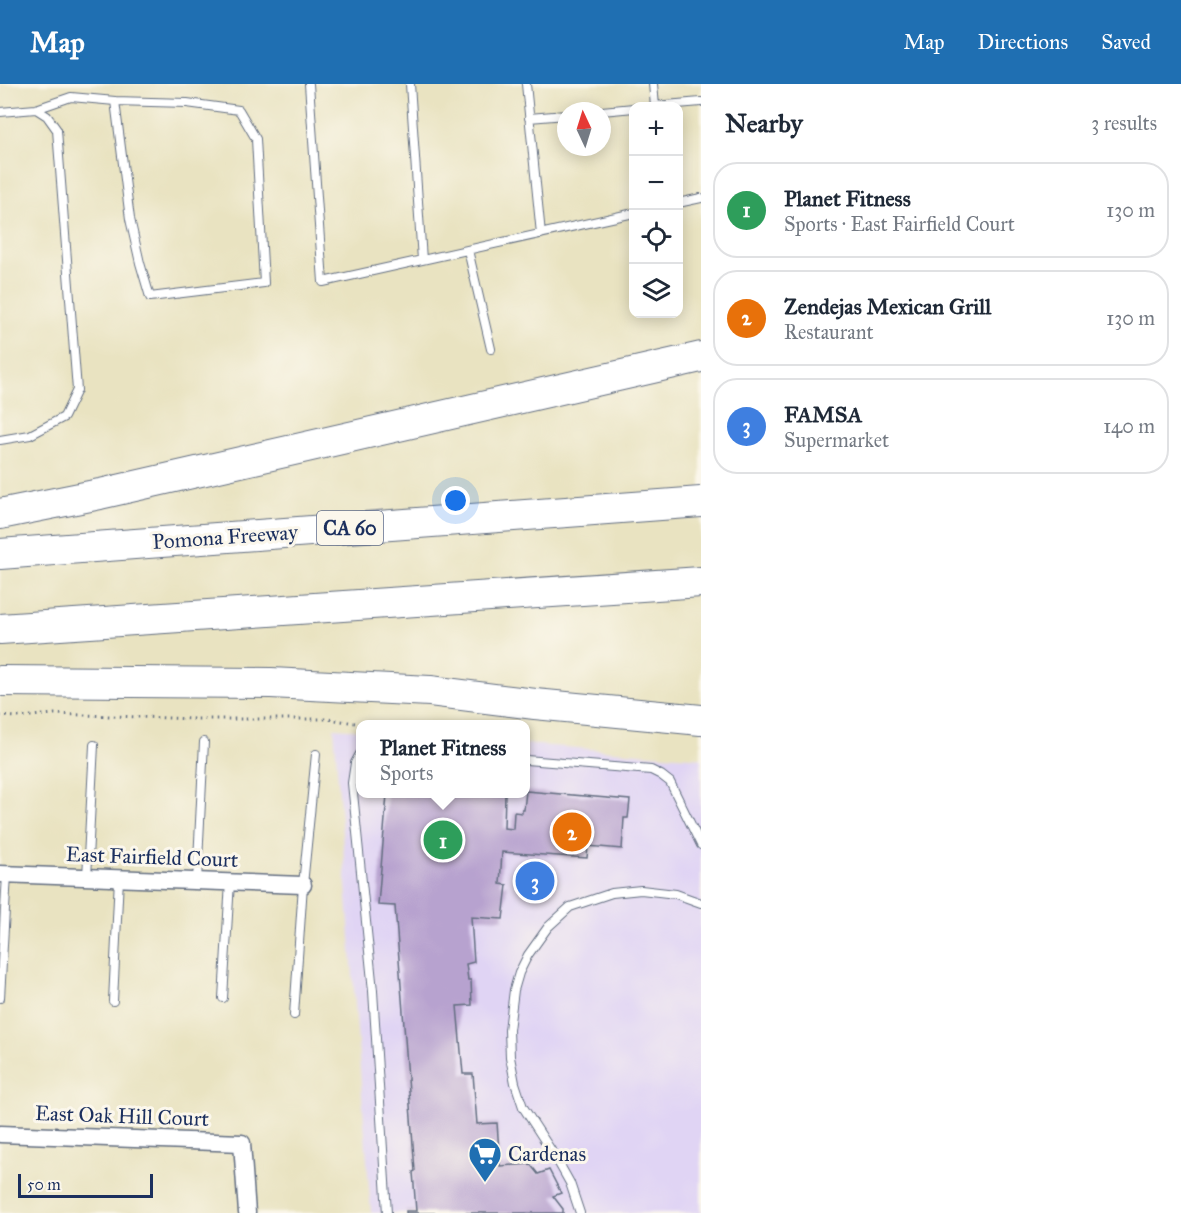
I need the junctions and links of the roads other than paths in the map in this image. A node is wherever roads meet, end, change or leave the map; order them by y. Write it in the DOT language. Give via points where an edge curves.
graph roads {
  1 [pos="309,84"];
  2 [pos="410,84"];
  3 [pos="526,84"];
  4 [pos="653,84"];
  5 [pos="115,101"];
  6 [pos="655,102"];
  7 [pos="701,102"];
  8 [pos="683,104"];
  9 [pos="629,108"];
  10 [pos="36,109"];
  11 [pos="611,110"];
  12 [pos="0,112"];
  13 [pos="557,116"];
  14 [pos="529,118"];
  15 [pos="701,198"];
  16 [pos="683,201"];
  17 [pos="629,214"];
  18 [pos="541,234"];
  19 [pos="468,250"];
  20 [pos="422,260"];
  21 [pos="491,349"];
  22 [pos="701,357"];
  23 [pos="0,440"];
  24 [pos="701,502"];
  25 [pos="0,514"];
  26 [pos="0,554"];
  27 [pos="701,582"];
  28 [pos="0,629"];
  29 [pos="0,681"];
  30 [pos="701,720"];
  31 [pos="204,742"];
  32 [pos="94,746"];
  33 [pos="316,754"];
  34 [pos="530,760"];
  35 [pos="356,761"];
  36 [pos="701,845"];
  37 [pos="4,874"];
  38 [pos="87,877"];
  39 [pos="119,878"];
  40 [pos="197,881"];
  41 [pos="230,882"];
  42 [pos="303,885"];
  43 [pos="701,903"];
  44 [pos="0,998"];
  45 [pos="223,998"];
  46 [pos="113,1001"];
  47 [pos="294,1015"];
  48 [pos="0,1134"];
  49 [pos="248,1213"];
  50 [pos="387,1213"];
  51 [pos="580,1213"];
  1 -- 20 [label="lane" via="323,282"];
  2 -- 20 [label="lane"];
  3 -- 14 [label="lane"];
  4 -- 6 [label="lane"];
  5 -- 5 [label="lane" via="130,219 150,297 264,283 256,139 239,111 187,103"];
  5 -- 10 [label="lane" via="71,97"];
  7 -- 8 [label="lane"];
  9 -- 11 [label="lane"];
  10 -- 12 [label="lane"];
  10 -- 23 [label="lane" via="57,130 77,390 64,417 30,435"];
  13 -- 14 [label="lane"];
  14 -- 18 [label="lane"];
  15 -- 16 [label="lane"];
  17 -- 18 [label="lane"];
  18 -- 19 [label="lane"];
  19 -- 20 [label="lane"];
  19 -- 21 [label="lane"];
  22 -- 25 [label="highway"];
  24 -- 26 [label="highway, Pomona Freeway / CA 60"];
  27 -- 28 [label="highway"];
  29 -- 30 [label="highway" via="271,683 430,691"];
  31 -- 40 [label="lane"];
  32 -- 38 [label="lane"];
  33 -- 42 [label="lane"];
  34 -- 36 [label="lane" via="651,770 669,782"];
  35 -- 50 [label="lane" via="352,783 373,991"];
  37 -- 38 [label="street, East Fairfield Court"];
  37 -- 44 [label="lane"];
  38 -- 39 [label="street, East Fairfield Court"];
  39 -- 40 [label="street, East Fairfield Court"];
  39 -- 46 [label="lane"];
  40 -- 41 [label="street, East Fairfield Court"];
  41 -- 42 [label="street, East Fairfield Court"];
  41 -- 45 [label="lane"];
  42 -- 47 [label="lane"];
  43 -- 51 [label="lane" via="676,894 641,890 612,893 570,907 548,927 519,973 509,1030 515,1083 523,1107 570,1183"];
  48 -- 49 [label="street, East Oak Hill Court" via="242,1143"];
}
